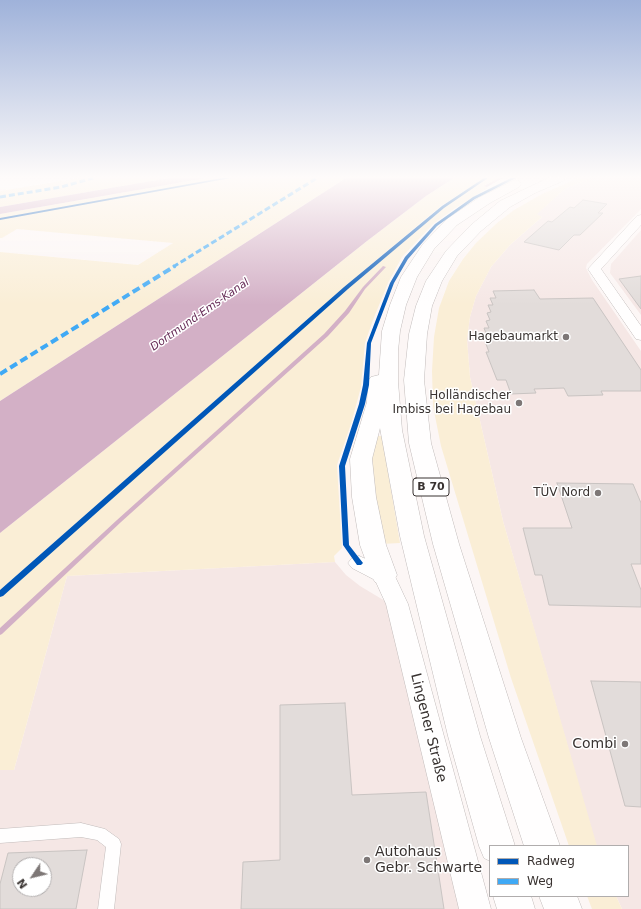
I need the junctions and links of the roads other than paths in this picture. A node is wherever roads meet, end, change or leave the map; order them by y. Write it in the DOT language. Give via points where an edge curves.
graph roads {
  1 [pos="456,220"];
  2 [pos="485,220"];
  3 [pos="639,220"];
  4 [pos="395,316"];
  5 [pos="641,336"];
  6 [pos="359,563"];
  7 [pos="384,575"];
  8 [pos="0,836"];
  9 [pos="497,845"];
  10 [pos="542,845"];
  11 [pos="512,897"];
  12 [pos="558,897"];
  13 [pos="106,909"];
  14 [pos="475,909"];
  15 [pos="516,909"];
  16 [pos="563,909"];
  1 -- 4 [label="highway, B 70" via="428,247 409,277"];
  2 -- 10 [label="highway, B 70" via="451,254 434,281 424,306 418,334 414,380 420,443 446,544 505,738"];
  3 -- 5 [label="street" via="594,269"];
  4 -- 7 [label="highway" via="380,338 377,402 361,459 364,497 373,545"];
  4 -- 9 [label="highway, B 70" via="389,351 390,416 410,528 464,736"];
  6 -- 7 [label="street"];
  7 -- 14 [label="street, Lingener Straße" via="397,604"];
  8 -- 13 [label="lane" via="81,830 100,834 114,844"];
  11 -- 15 [label="highway"];
  12 -- 16 [label="highway"];
}
